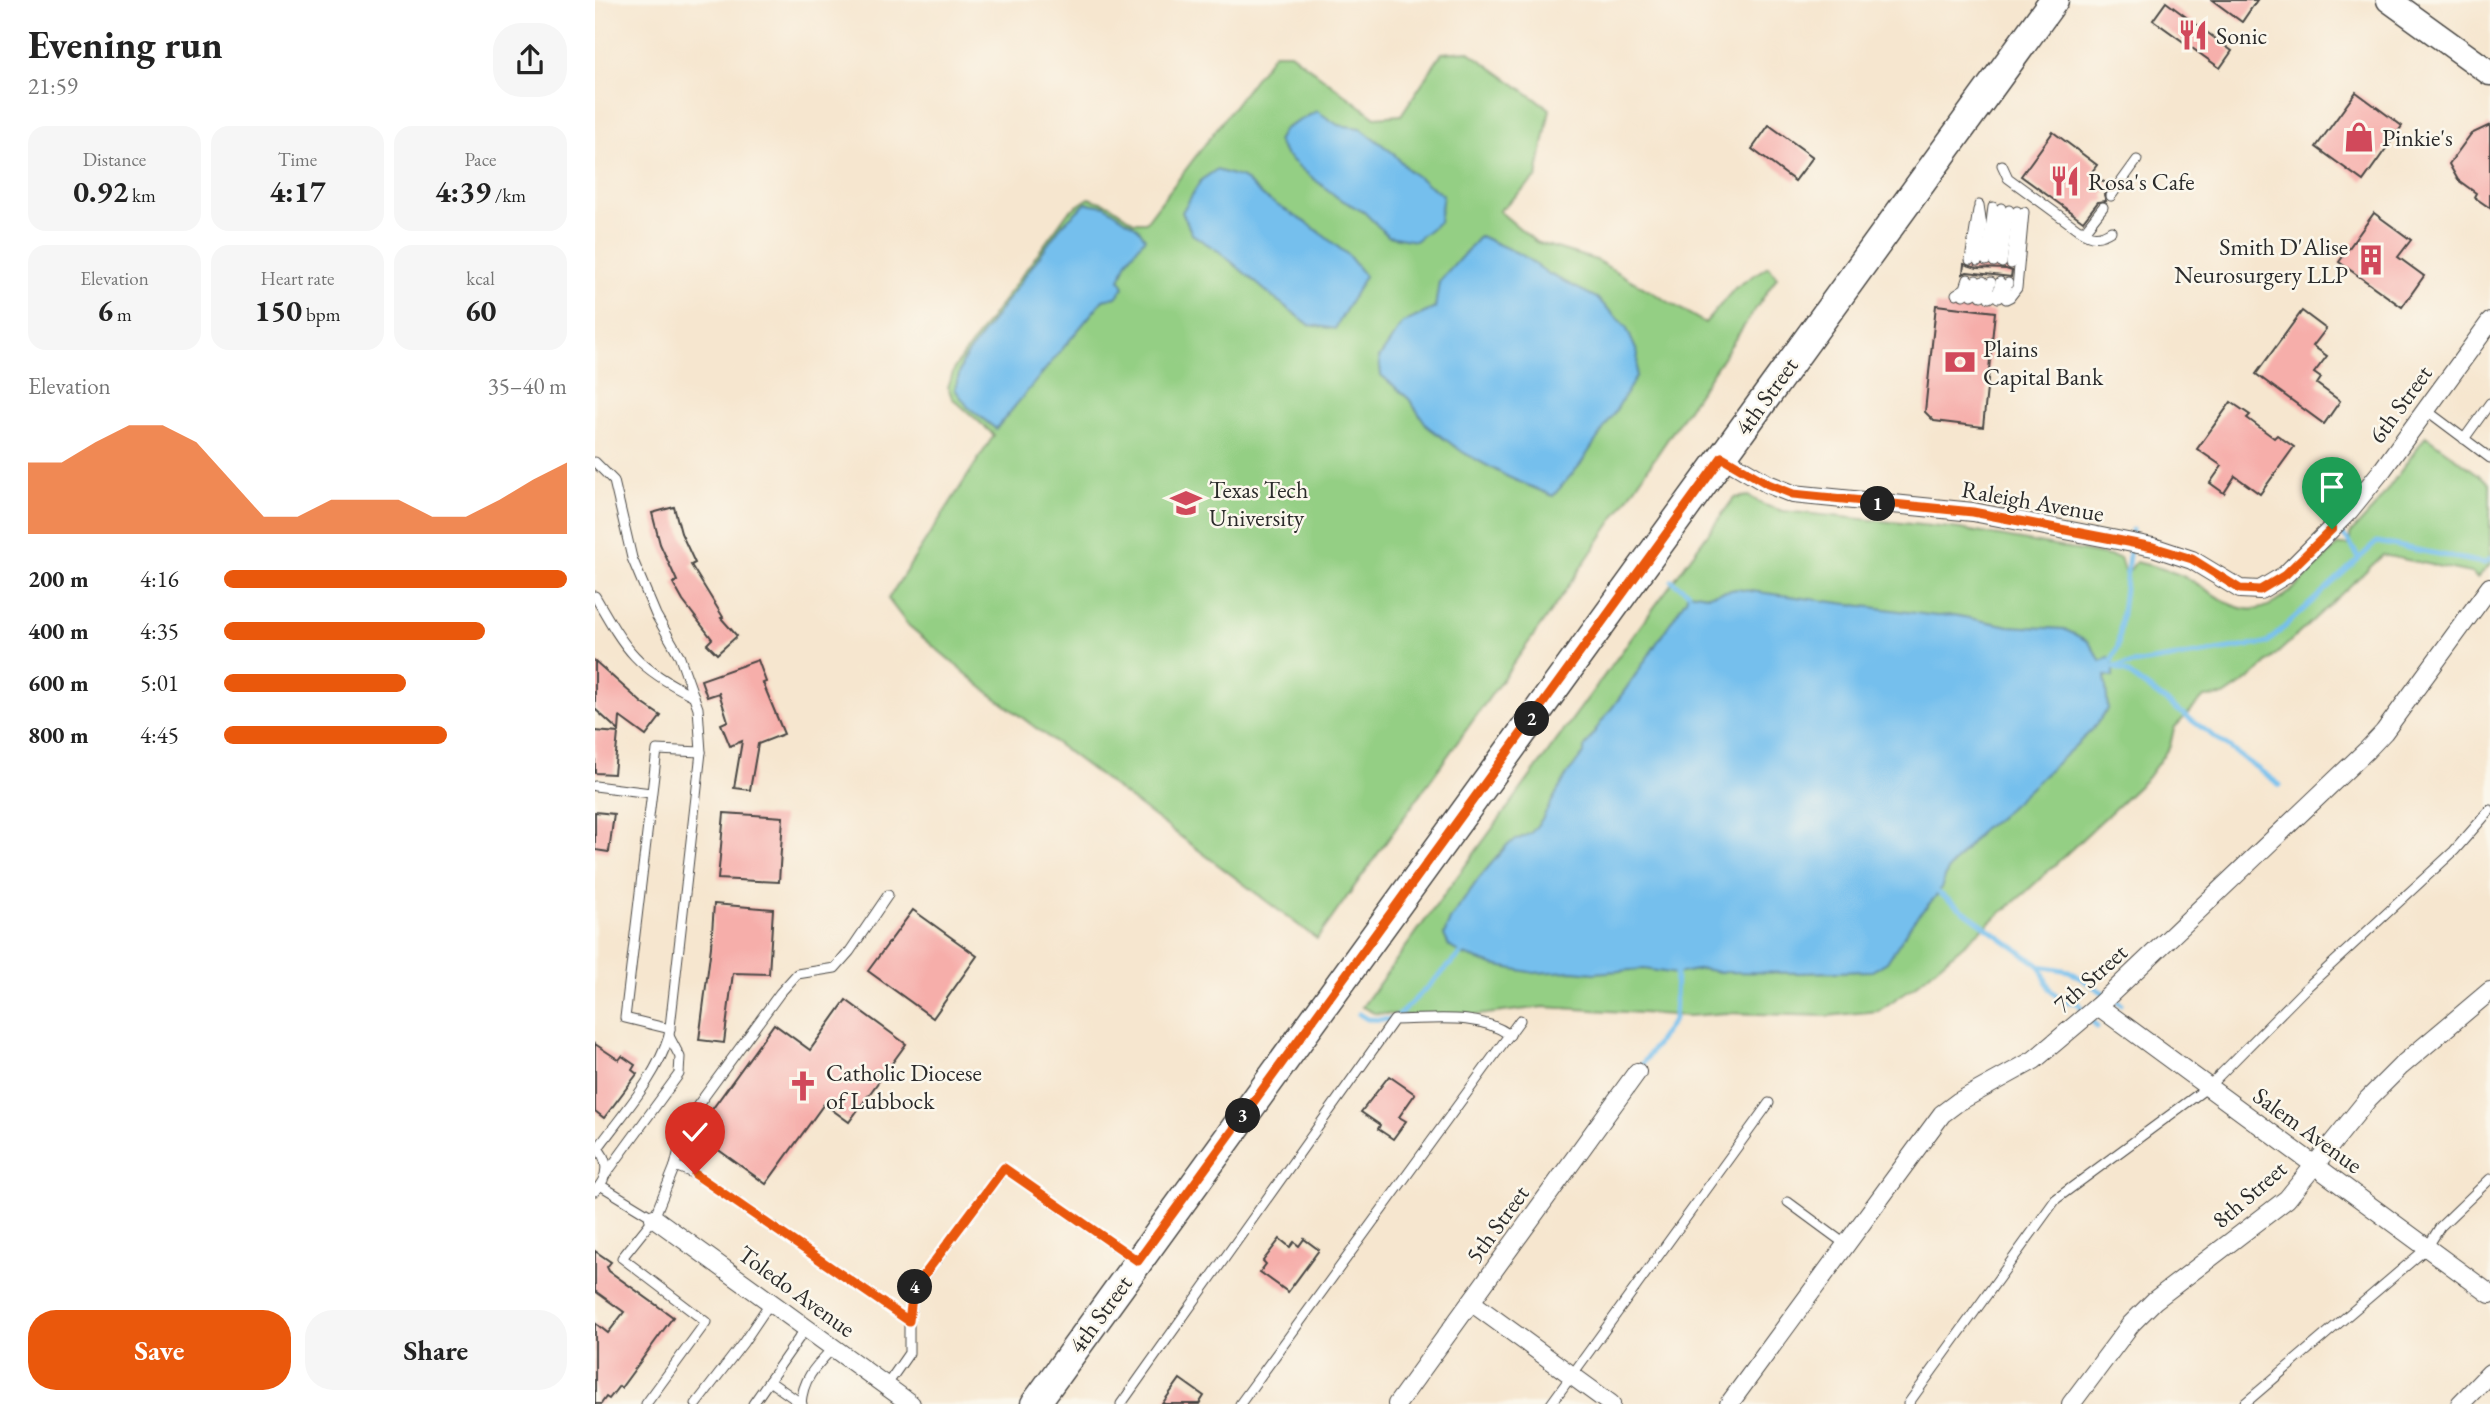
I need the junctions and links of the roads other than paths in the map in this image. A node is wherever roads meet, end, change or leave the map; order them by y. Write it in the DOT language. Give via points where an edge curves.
graph roads {
  1 [pos="2054,0"];
  2 [pos="2389,0"];
  3 [pos="2490,73"];
  4 [pos="2137,160"];
  5 [pos="2002,165"];
  6 [pos="2111,196"];
  7 [pos="1979,205"];
  8 [pos="2103,207"];
  9 [pos="2009,210"];
  10 [pos="2080,230"];
  11 [pos="2111,231"];
  12 [pos="1990,262"];
  13 [pos="1988,281"];
  14 [pos="1981,297"];
  15 [pos="2490,322"];
  16 [pos="2490,402"];
  17 [pos="2425,410"];
  18 [pos="2464,439"];
  19 [pos="1722,457"];
  20 [pos="2490,458"];
  21 [pos="597,467"];
  22 [pos="2490,587"];
  23 [pos="2250,590"];
  24 [pos="595,596"];
  25 [pos="694,696"];
  26 [pos="701,752"];
  27 [pos="595,786"];
  28 [pos="651,793"];
  29 [pos="2490,810"];
  30 [pos="888,895"];
  31 [pos="2490,991"];
  32 [pos="2098,1006"];
  33 [pos="1520,1020"];
  34 [pos="670,1032"];
  35 [pos="1510,1035"];
  36 [pos="1637,1072"];
  37 [pos="2208,1087"];
  38 [pos="1769,1103"];
  39 [pos="597,1147"];
  40 [pos="2315,1165"];
  41 [pos="675,1166"];
  42 [pos="606,1174"];
  43 [pos="2490,1179"];
  44 [pos="598,1188"];
  45 [pos="1787,1202"];
  46 [pos="654,1218"];
  47 [pos="1846,1244"];
  48 [pos="2427,1248"];
  49 [pos="1138,1261"];
  50 [pos="2490,1294"];
  51 [pos="1471,1302"];
  52 [pos="770,1303"];
  53 [pos="909,1321"];
  54 [pos="806,1328"];
  55 [pos="833,1348"];
  56 [pos="2490,1373"];
  57 [pos="1572,1376"];
  58 [pos="769,1381"];
  59 [pos="886,1386"];
  60 [pos="908,1403"];
  61 [pos="646,1404"];
  62 [pos="696,1404"];
  63 [pos="753,1404"];
  64 [pos="801,1404"];
  65 [pos="1035,1404"];
  66 [pos="1121,1404"];
  67 [pos="1240,1404"];
  68 [pos="1397,1404"];
  69 [pos="1551,1404"];
  70 [pos="1611,1404"];
  71 [pos="1729,1404"];
  72 [pos="1908,1404"];
  73 [pos="2071,1404"];
  74 [pos="2244,1404"];
  75 [pos="2459,1404"];
  1 -- 19 [label="main road, 4th Street"];
  2 -- 3 [label="main road"];
  4 -- 6 [label="lane"];
  5 -- 10 [label="lane" via="2008,178"];
  7 -- 12 [label="lane"];
  8 -- 10 [label="lane" via="2085,230"];
  9 -- 12 [label="lane"];
  9 -- 12 [label="lane"];
  9 -- 14 [label="lane" via="2017,288 2010,297"];
  10 -- 11 [label="lane" via="2091,237"];
  13 -- 14 [label="lane" via="1988,292"];
  13 -- 14 [label="lane" via="1972,290"];
  13 -- 14 [label="lane" via="2005,292"];
  15 -- 17 [label="street, 6th Street"];
  16 -- 18 [label="lane"];
  17 -- 18 [label="lane"];
  17 -- 23 [label="street, 6th Street" via="2335,526 2285,575 2260,590"];
  18 -- 20 [label="lane"];
  19 -- 23 [label="street, Raleigh Avenue" via="1793,494 1973,512 2153,547 2192,559 2240,589"];
  19 -- 49 [label="main road, 4th Street"];
  21 -- 25 [label="lane" via="614,481 632,558"];
  22 -- 32 [label="street, 7th Street" via="2384,732"];
  24 -- 25 [label="lane" via="622,643 642,665"];
  25 -- 26 [label="lane"];
  26 -- 28 [label="lane" via="657,750"];
  26 -- 34 [label="lane"];
  27 -- 28 [label="lane"];
  28 -- 34 [label="lane" via="625,1018"];
  29 -- 37 [label="lane"];
  30 -- 41 [label="lane" via="835,968 797,974 780,993 698,1105 684,1129"];
  31 -- 40 [label="street, 8th Street" via="2401,1066"];
  32 -- 37 [label="street, Salem Avenue"];
  32 -- 47 [label="street, 7th Street" via="2034,1060 1942,1114"];
  33 -- 35 [label="lane"];
  34 -- 39 [label="lane" via="650,1077"];
  34 -- 42 [label="lane" via="680,1057 679,1074"];
  35 -- 66 [label="lane" via="1473,1021 1394,1020"];
  35 -- 67 [label="lane"];
  36 -- 51 [label="street, 5th Street"];
  37 -- 40 [label="street, Salem Avenue"];
  37 -- 72 [label="lane" via="2056,1199"];
  38 -- 57 [label="lane"];
  39 -- 42 [label="lane"];
  40 -- 48 [label="street, Salem Avenue"];
  40 -- 73 [label="street, 8th Street" via="2287,1199 2155,1300 2131,1324"];
  41 -- 46 [label="lane"];
  41 -- 53 [label="lane" via="695,1174"];
  42 -- 44 [label="lane"];
  43 -- 48 [label="lane" via="2440,1227"];
  44 -- 46 [label="lane"];
  45 -- 47 [label="lane"];
  46 -- 52 [label="street, Toledo Avenue"];
  46 -- 61 [label="lane" via="622,1258 706,1322"];
  47 -- 71 [label="street, 7th Street"];
  48 -- 50 [label="street, Salem Avenue"];
  48 -- 74 [label="lane"];
  49 -- 53 [label="lane" via="1004,1168 913,1290"];
  49 -- 65 [label="main road, 4th Street"];
  51 -- 57 [label="street"];
  51 -- 68 [label="street, 5th Street"];
  52 -- 54 [label="street, Toledo Avenue"];
  52 -- 62 [label="lane"];
  53 -- 59 [label="lane" via="909,1353"];
  54 -- 55 [label="street, Toledo Avenue"];
  54 -- 58 [label="lane"];
  55 -- 59 [label="street, Toledo Avenue"];
  55 -- 64 [label="lane" via="807,1376"];
  56 -- 75 [label="street"];
  57 -- 69 [label="lane"];
  57 -- 70 [label="street"];
  58 -- 63 [label="lane"];
  58 -- 64 [label="lane"];
  59 -- 60 [label="street, Toledo Avenue"];
}
